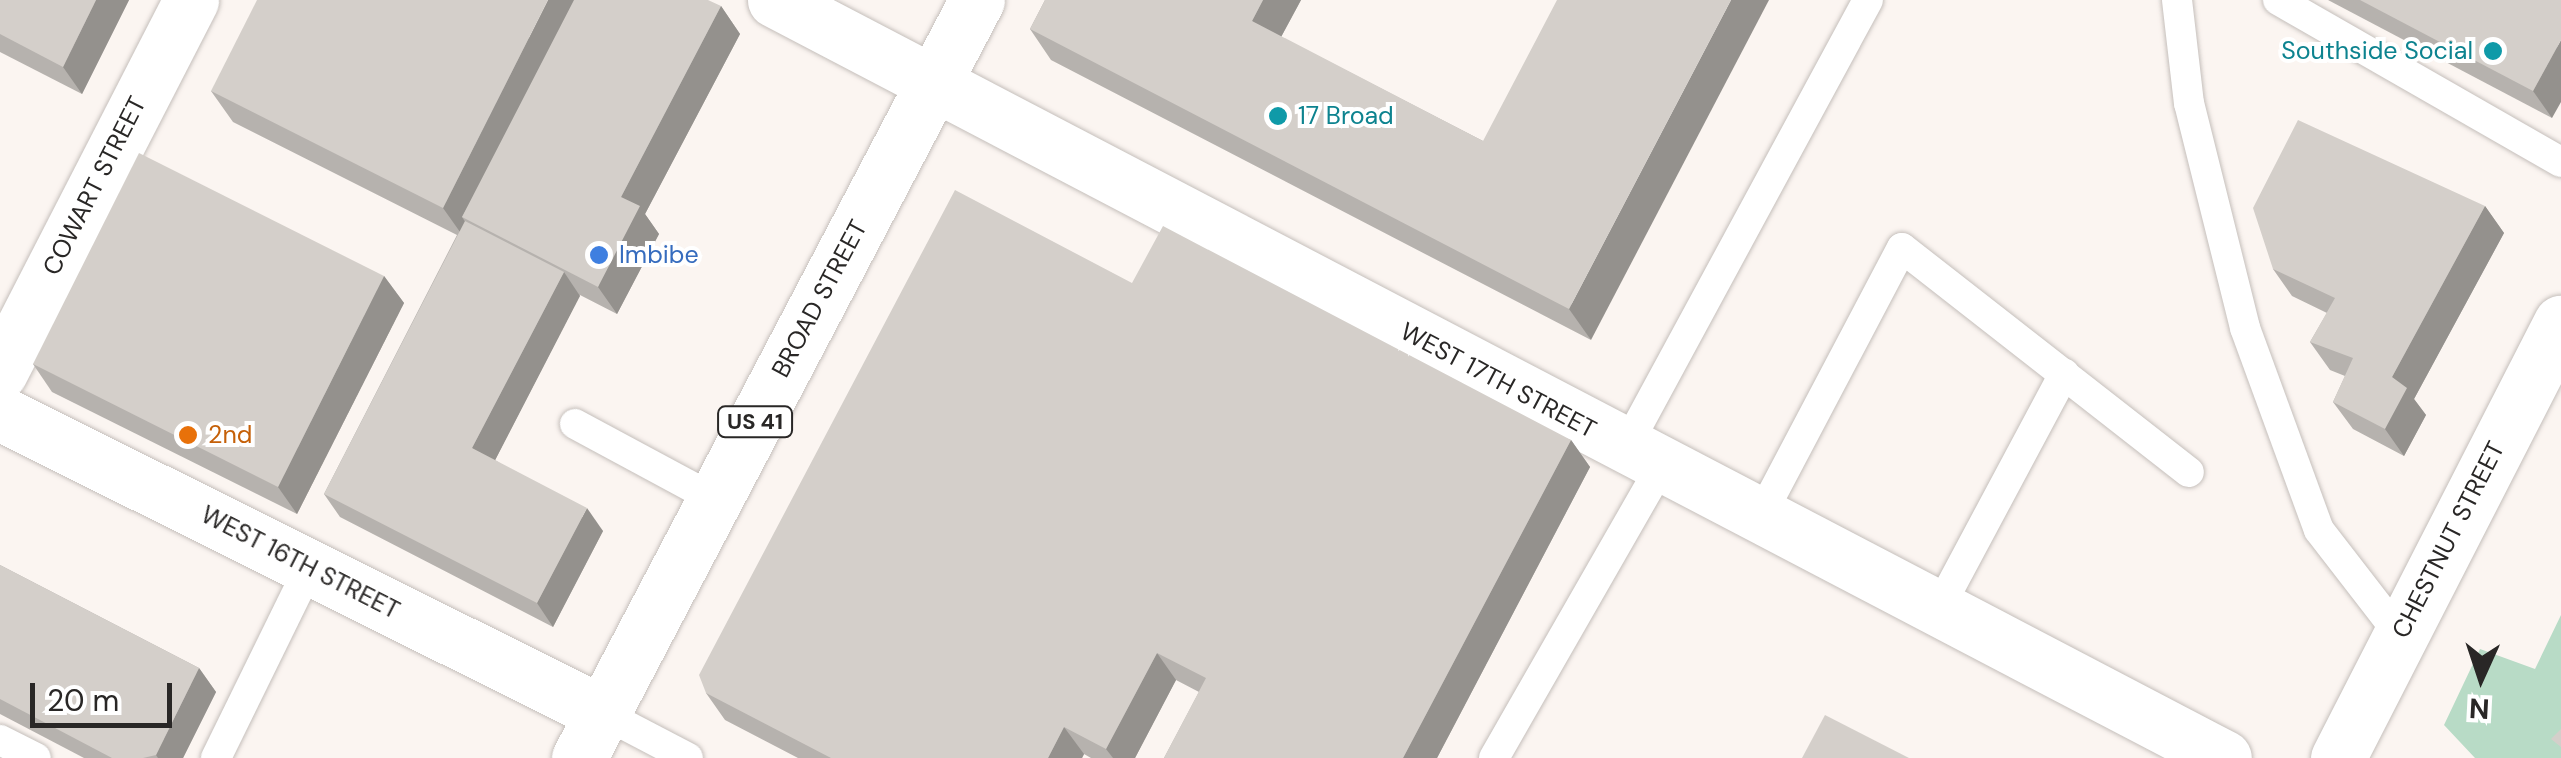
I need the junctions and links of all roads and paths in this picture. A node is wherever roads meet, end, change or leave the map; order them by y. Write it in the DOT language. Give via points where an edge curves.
graph roads {
  1 [pos="191,0"];
  2 [pos="775,0"];
  3 [pos="977,0"];
  4 [pos="1868,0"];
  5 [pos="2177,0"];
  6 [pos="2278,0"];
  7 [pos="932,86"];
  8 [pos="2561,162"];
  9 [pos="2561,323"];
  10 [pos="0,372"];
  11 [pos="2064,374"];
  12 [pos="0,413"];
  13 [pos="575,424"];
  14 [pos="1644,457"];
  15 [pos="2189,472"];
  16 [pos="714,499"];
  17 [pos="1760,517"];
  18 [pos="309,568"];
  19 [pos="1938,610"];
  20 [pos="2400,636"];
  21 [pos="590,736"];
  22 [pos="0,740"];
  23 [pos="36,758"];
  24 [pos="216,758"];
  25 [pos="688,758"];
  26 [pos="1494,758"];
  27 [pos="2224,758"];
  28 [pos="2338,758"];
  1 -- 10 [label="street, COWART STREET"];
  2 -- 7 [label="street, WEST 17TH STREET"];
  3 -- 7 [label="street, BROAD STREET / US 41"];
  4 -- 14 [label="lane"];
  5 -- 20 [label="lane" via="2189,104 2245,328 2319,530"];
  6 -- 8 [label="lane"];
  7 -- 14 [label="street, WEST 17TH STREET"];
  7 -- 16 [label="street, BROAD STREET / US 41"];
  9 -- 20 [label="street, CHESTNUT STREET"];
  11 -- 15 [label="lane"];
  11 -- 17 [label="lane" via="1902,248"];
  11 -- 19 [label="lane"];
  12 -- 18 [label="street, WEST 16TH STREET"];
  13 -- 16 [label="lane"];
  14 -- 17 [label="street, WEST 17TH STREET"];
  14 -- 26 [label="lane"];
  16 -- 21 [label="street, BROAD STREET / US 41"];
  17 -- 19 [label="street, WEST 17TH STREET"];
  18 -- 21 [label="street, WEST 16TH STREET"];
  18 -- 24 [label="lane"];
  19 -- 27 [label="street, WEST 17TH STREET"];
  20 -- 28 [label="street, CHESTNUT STREET"];
  21 -- 25 [label="lane"];
  22 -- 23 [label="lane"];
}
